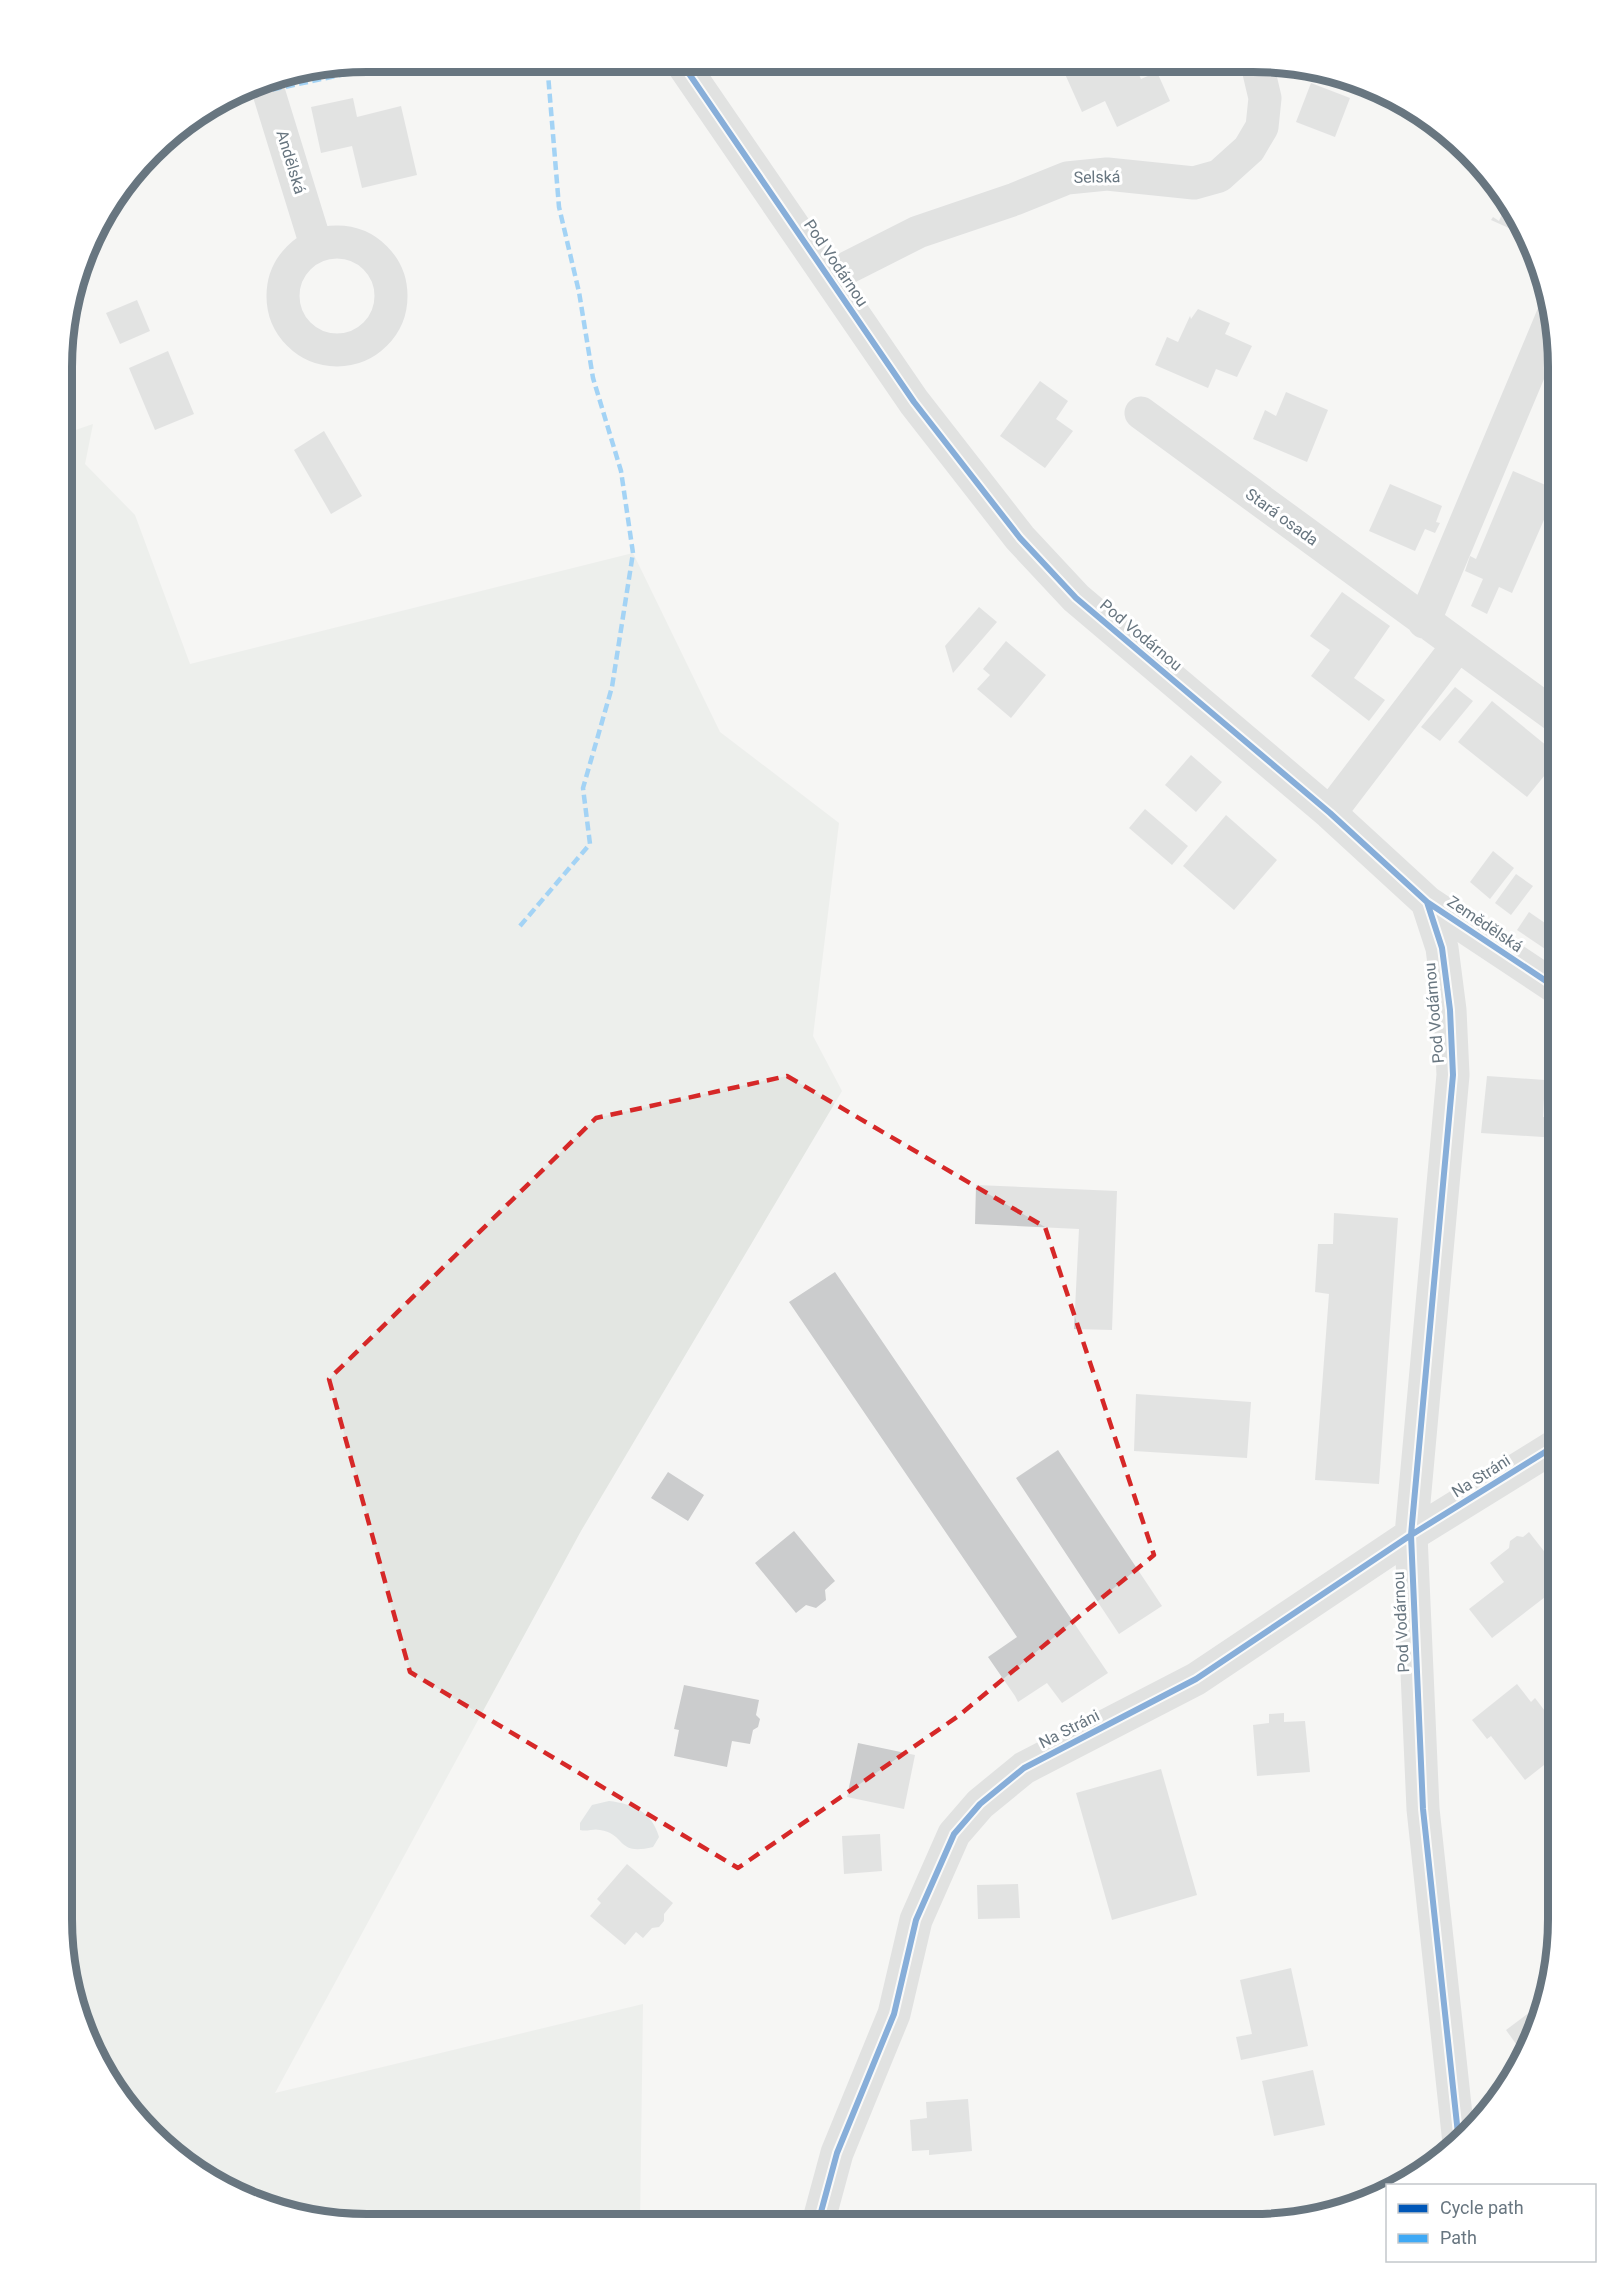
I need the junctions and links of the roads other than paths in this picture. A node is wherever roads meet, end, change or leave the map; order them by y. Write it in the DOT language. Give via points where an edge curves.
graph roads {
  1 [pos="688,72"];
  2 [pos="1259,72"];
  3 [pos="268,89"];
  4 [pos="316,245"];
  5 [pos="829,277"];
  6 [pos="1545,333"];
  7 [pos="1141,413"];
  8 [pos="1424,622"];
  9 [pos="1458,645"];
  10 [pos="1548,711"];
  11 [pos="1330,813"];
  12 [pos="1427,902"];
  13 [pos="1548,982"];
  14 [pos="1548,1450"];
  15 [pos="1411,1535"];
  16 [pos="1458,2132"];
  17 [pos="820,2214"];
  1 -- 5 [label="street, Pod Vodárnou"];
  2 -- 5 [label="street, Selská" via="1265,98 1262,127 1248,149 1219,176 1194,183 1107,174 1067,177 918,232"];
  3 -- 4 [label="street, Andělská"];
  5 -- 11 [label="street, Pod Vodárnou" via="914,402 1044,564 1076,598"];
  6 -- 8 [label="street"];
  7 -- 8 [label="street, Stará osada"];
  8 -- 9 [label="street, Stará osada"];
  9 -- 10 [label="street, Stará osada"];
  9 -- 11 [label="street"];
  11 -- 12 [label="street, Pod Vodárnou"];
  12 -- 13 [label="street, Zemědělská"];
  12 -- 15 [label="street, Pod Vodárnou" via="1442,948 1453,1075"];
  14 -- 15 [label="street, Na Stráni"];
  15 -- 16 [label="street, Pod Vodárnou" via="1423,1809"];
  15 -- 17 [label="street, Na Stráni" via="1196,1679 1024,1768 980,1804 954,1834 916,1920 894,2014 837,2153"];
}
